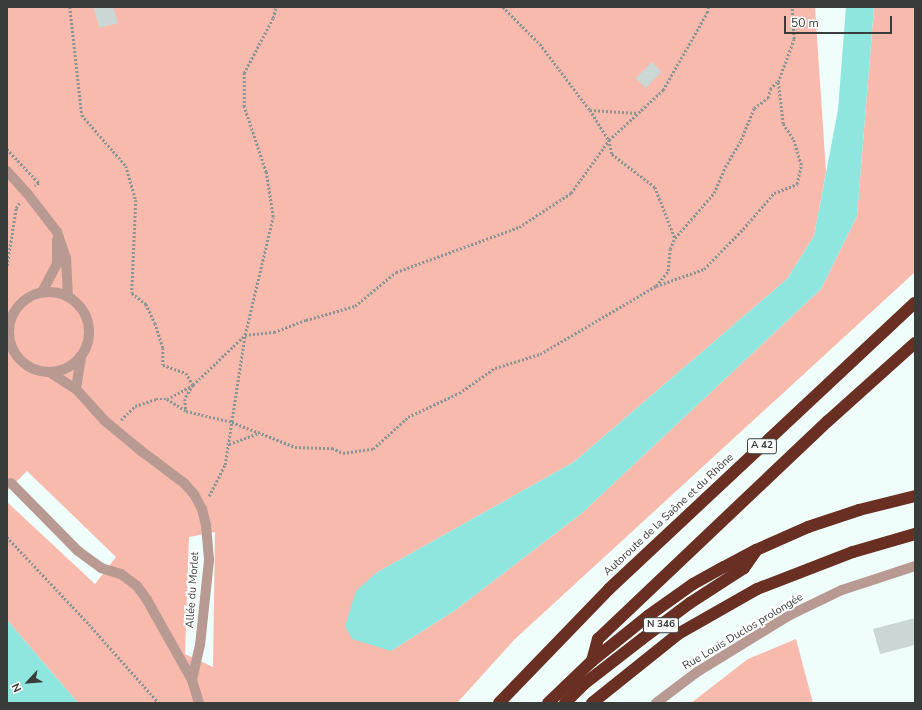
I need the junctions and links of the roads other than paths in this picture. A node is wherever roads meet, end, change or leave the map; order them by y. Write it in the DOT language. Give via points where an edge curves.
graph roads {
  1 [pos="7,171"];
  2 [pos="57,232"];
  3 [pos="42,292"];
  4 [pos="68,297"];
  5 [pos="915,303"];
  6 [pos="915,343"];
  7 [pos="81,358"];
  8 [pos="51,373"];
  9 [pos="76,389"];
  10 [pos="11,483"];
  11 [pos="915,496"];
  12 [pos="915,534"];
  13 [pos="756,550"];
  14 [pos="915,566"];
  15 [pos="592,661"];
  16 [pos="192,680"];
  17 [pos="199,703"];
  18 [pos="499,703"];
  19 [pos="548,703"];
  20 [pos="565,703"];
  21 [pos="592,703"];
  22 [pos="656,703"];
  1 -- 2 [label="street"];
  2 -- 3 [label="street" via="57,264"];
  2 -- 4 [label="street" via="66,258"];
  3 -- 4 [label="street" via="55,292"];
  3 -- 8 [label="street" via="29,297 17,307 10,319 8,336 12,349 20,361 32,369"];
  4 -- 7 [label="street" via="85,314 89,327 88,346"];
  5 -- 18 [label="highway, Autoroute de la Saône et du Rhône / A 42" via="609,589"];
  6 -- 15 [label="highway" via="816,431 603,633 598,639"];
  7 -- 8 [label="street" via="65,370"];
  7 -- 9 [label="street"];
  8 -- 9 [label="street, Allée du Morlet"];
  9 -- 16 [label="street, Allée du Morlet" via="113,428 184,483 202,509 209,560 200,645"];
  10 -- 16 [label="street" via="78,550 101,568 121,574 137,586"];
  11 -- 13 [label="highway, N 346" via="859,510 808,527"];
  12 -- 21 [label="highway" via="853,552 757,589 678,634"];
  13 -- 15 [label="highway, N 346" via="693,584"];
  13 -- 20 [label="highway, N 346" via="744,568 672,617 584,684"];
  14 -- 22 [label="street, Rue Louis Duclos prolongée" via="842,590 790,615 697,672"];
  15 -- 19 [label="highway, N 346"];
  16 -- 17 [label="street, Allée du Morlet"];
}
